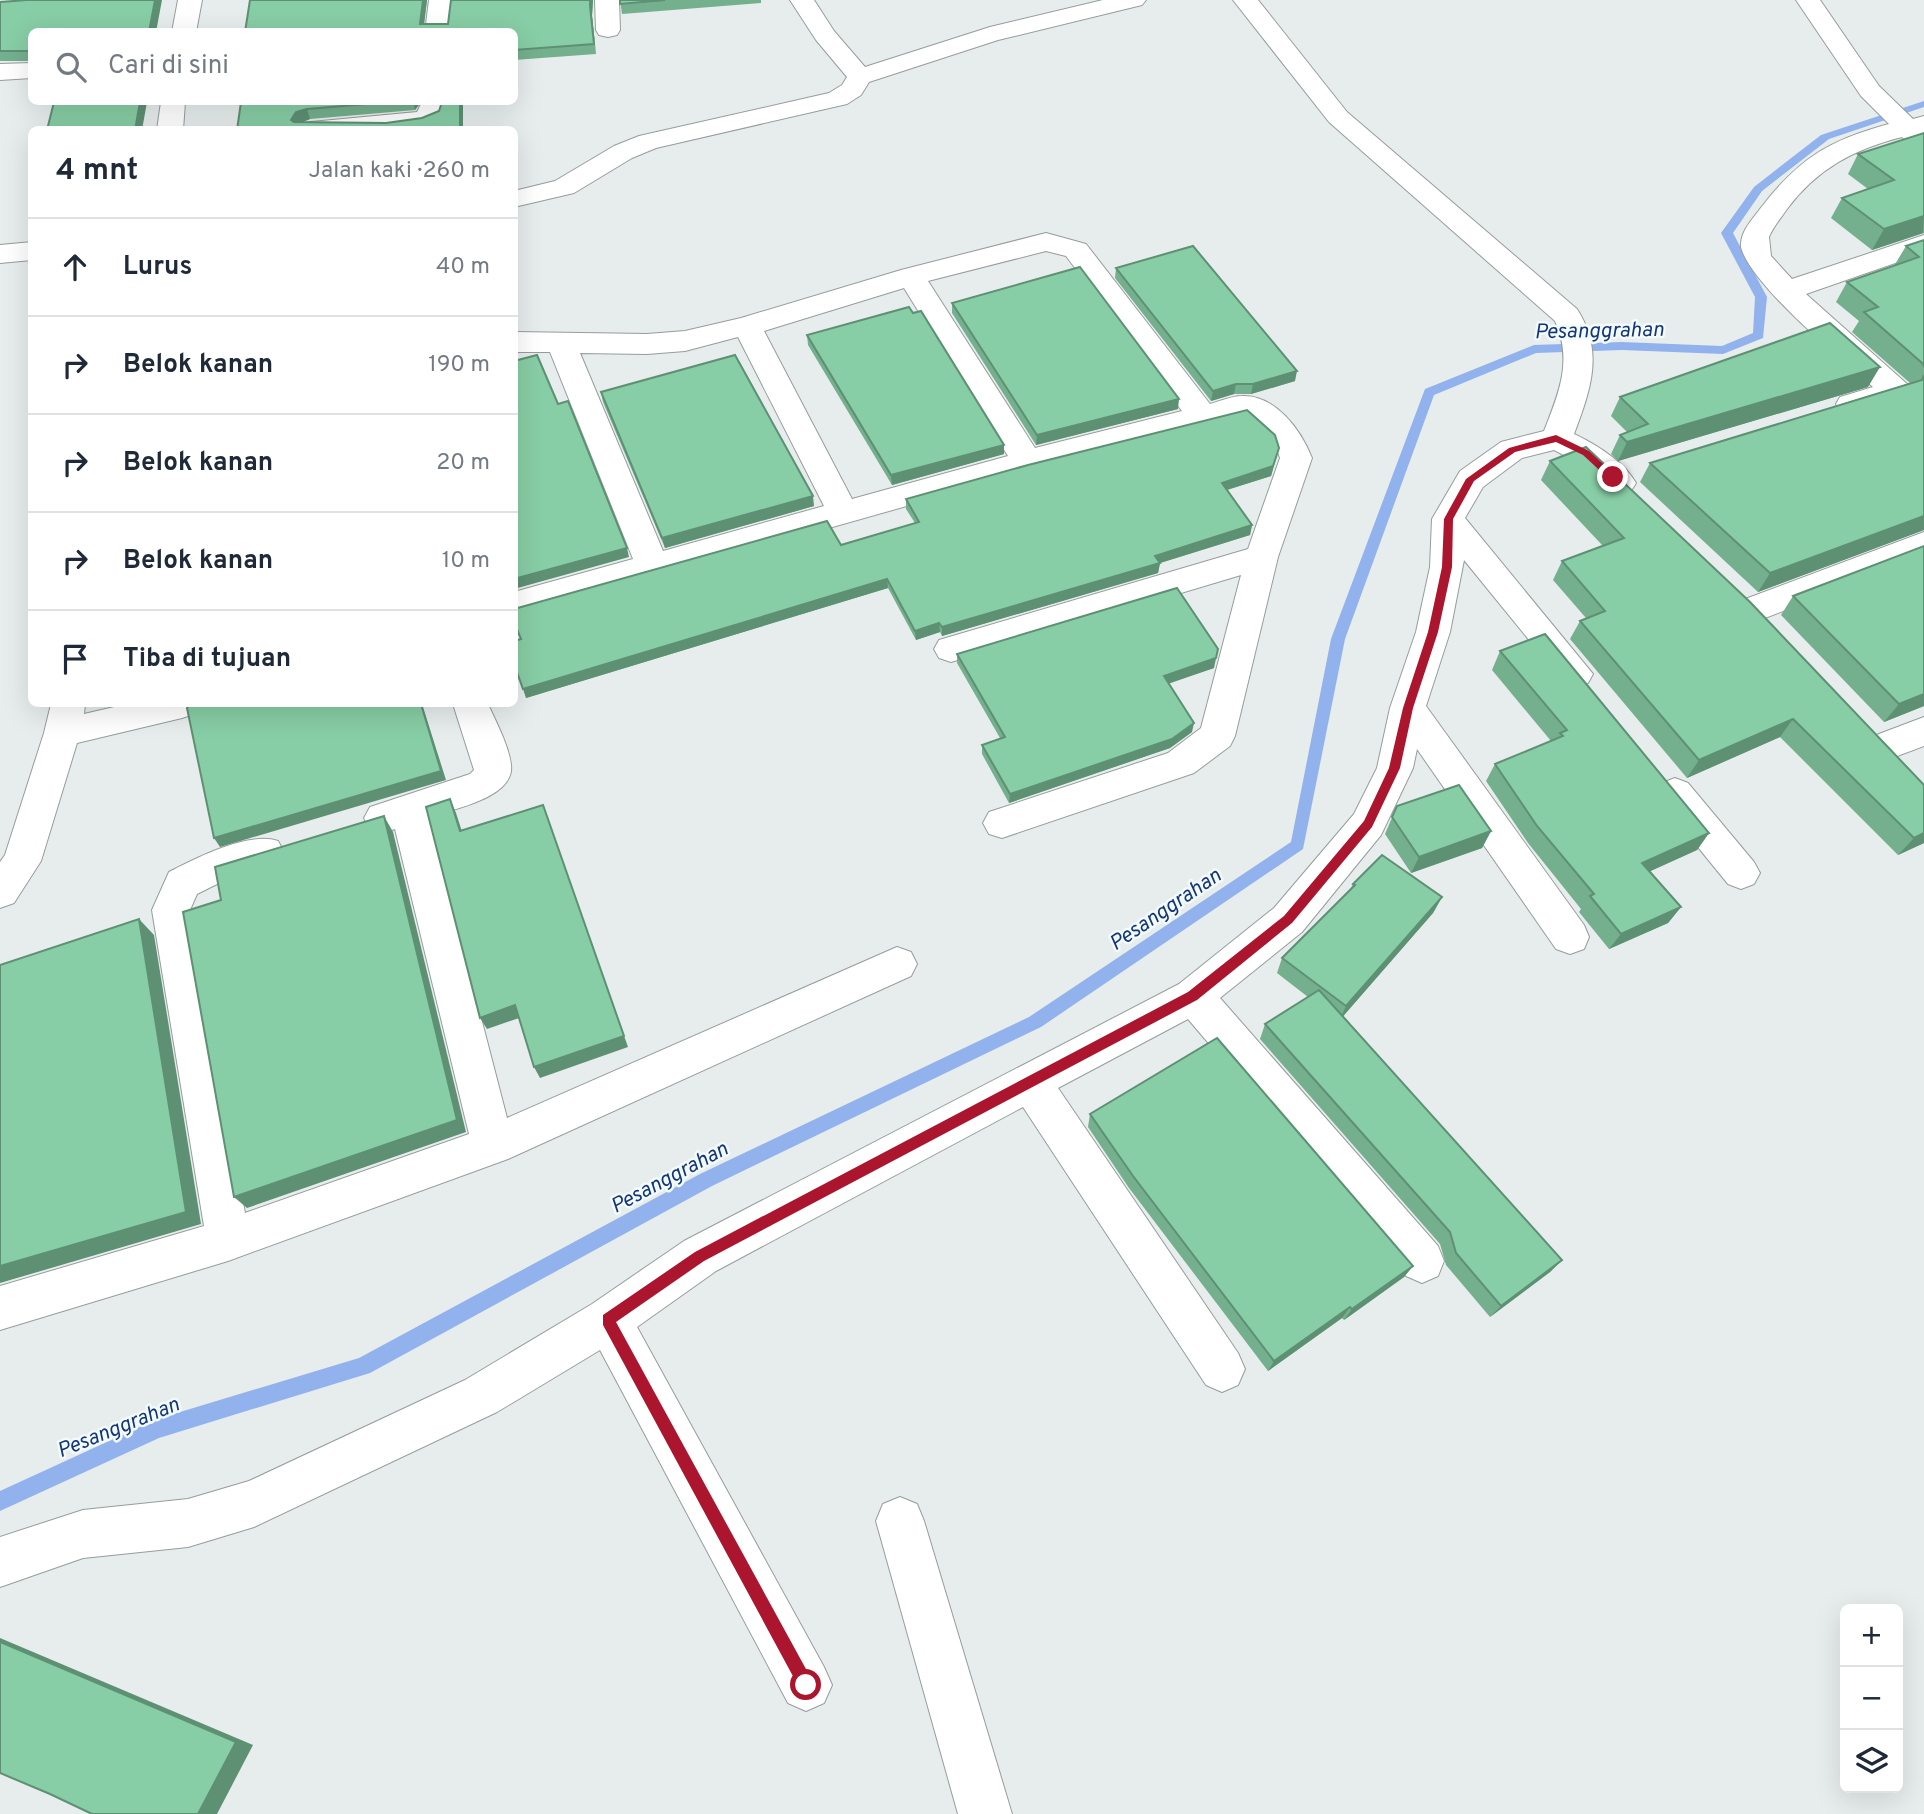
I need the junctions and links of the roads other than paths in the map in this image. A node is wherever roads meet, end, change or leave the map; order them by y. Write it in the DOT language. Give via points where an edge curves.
graph roads {
  1 [pos="190,0"];
  2 [pos="441,0"];
  3 [pos="607,0"];
  4 [pos="802,0"];
  5 [pos="1134,0"];
  6 [pos="1245,0"];
  7 [pos="1808,0"];
  8 [pos="1055,8"];
  9 [pos="185,28"];
  10 [pos="438,28"];
  11 [pos="608,30"];
  12 [pos="28,70"];
  13 [pos="0,72"];
  14 [pos="860,77"];
  15 [pos="173,105"];
  16 [pos="433,105"];
  17 [pos="170,126"];
  18 [pos="351,126"];
  19 [pos="1913,129"];
  20 [pos="518,198"];
  21 [pos="1924,244"];
  22 [pos="28,251"];
  23 [pos="0,254"];
  24 [pos="911,276"];
  25 [pos="1786,291"];
  26 [pos="747,327"];
  27 [pos="518,342"];
  28 [pos="561,343"];
  29 [pos="1924,380"];
  30 [pos="1896,391"];
  31 [pos="1832,410"];
  32 [pos="1202,415"];
  33 [pos="1556,439"];
  34 [pos="1027,461"];
  35 [pos="1642,505"];
  36 [pos="844,514"];
  37 [pos="1448,519"];
  38 [pos="1924,544"];
  39 [pos="1262,557"];
  40 [pos="653,567"];
  41 [pos="518,604"];
  42 [pos="1751,610"];
  43 [pos="951,649"];
  44 [pos="1599,701"];
  45 [pos="157,707"];
  46 [pos="472,707"];
  47 [pos="1408,708"];
  48 [pos="65,718"];
  49 [pos="1924,731"];
  50 [pos="1652,766"];
  51 [pos="1908,773"];
  52 [pos="409,810"];
  53 [pos="1002,823"];
  54 [pos="344,829"];
  55 [pos="293,844"];
  56 [pos="1741,873"];
  57 [pos="0,892"];
  58 [pos="1570,937"];
  59 [pos="897,964"];
  60 [pos="1193,996"];
  61 [pos="1030,1082"];
  62 [pos="493,1145"];
  63 [pos="228,1240"];
  64 [pos="1422,1261"];
  65 [pos="0,1308"];
  66 [pos="608,1320"];
  67 [pos="1222,1368"];
  68 [pos="901,1521"];
  69 [pos="0,1562"];
  70 [pos="806,1685"];
  71 [pos="985,1814"];
  1 -- 9 [label="street"];
  2 -- 10 [label="street"];
  3 -- 11 [label="street"];
  4 -- 14 [label="street"];
  5 -- 8 [label="street"];
  6 -- 33 [label="street" via="1338,117 1567,316 1575,330 1581,373"];
  7 -- 19 [label="street" via="1870,91"];
  8 -- 14 [label="street"];
  12 -- 13 [label="street"];
  14 -- 20 [label="street" via="852,90 838,99 648,142 564,187"];
  15 -- 17 [label="street"];
  16 -- 18 [label="street" via="431,115 422,119"];
  19 -- 25 [label="street" via="1839,147 1776,203 1755,235 1754,245 1757,256"];
  21 -- 25 [label="street"];
  22 -- 23 [label="street"];
  24 -- 26 [label="street"];
  24 -- 32 [label="street" via="1046,243 1076,250"];
  24 -- 34 [label="street"];
  25 -- 30 [label="street"];
  26 -- 28 [label="street" via="685,341"];
  26 -- 36 [label="street"];
  27 -- 28 [label="street"];
  28 -- 40 [label="street"];
  29 -- 30 [label="street"];
  30 -- 31 [label="street"];
  32 -- 34 [label="street"];
  32 -- 39 [label="street" via="1241,406 1254,408 1289,439 1296,458"];
  33 -- 35 [label="street" via="1625,473"];
  33 -- 37 [label="street" via="1512,450 1471,479"];
  34 -- 36 [label="street"];
  36 -- 40 [label="street"];
  37 -- 44 [label="street"];
  37 -- 47 [label="street" via="1447,567 1433,632"];
  38 -- 42 [label="street"];
  39 -- 43 [label="street"];
  39 -- 53 [label="street" via="1217,736 1181,763"];
  40 -- 41 [label="street"];
  45 -- 48 [label="street"];
  46 -- 52 [label="street" via="494,765 492,776 483,784"];
  47 -- 58 [label="street"];
  47 -- 60 [label="street" via="1395,768 1368,824 1288,920"];
  48 -- 57 [label="street" via="22,861"];
  49 -- 51 [label="street" via="1874,737"];
  50 -- 56 [label="street"];
  52 -- 54 [label="street"];
  52 -- 62 [label="street"];
  55 -- 63 [label="street" via="215,867 182,883 171,910"];
  59 -- 62 [label="street"];
  60 -- 61 [label="street"];
  60 -- 64 [label="street"];
  61 -- 66 [label="street" via="700,1256"];
  61 -- 67 [label="street"];
  62 -- 63 [label="street"];
  63 -- 65 [label="street"];
  66 -- 69 [label="street" via="481,1396 254,1503 188,1523 83,1534"];
  66 -- 70 [label="street"];
  68 -- 71 [label="street"];
}
